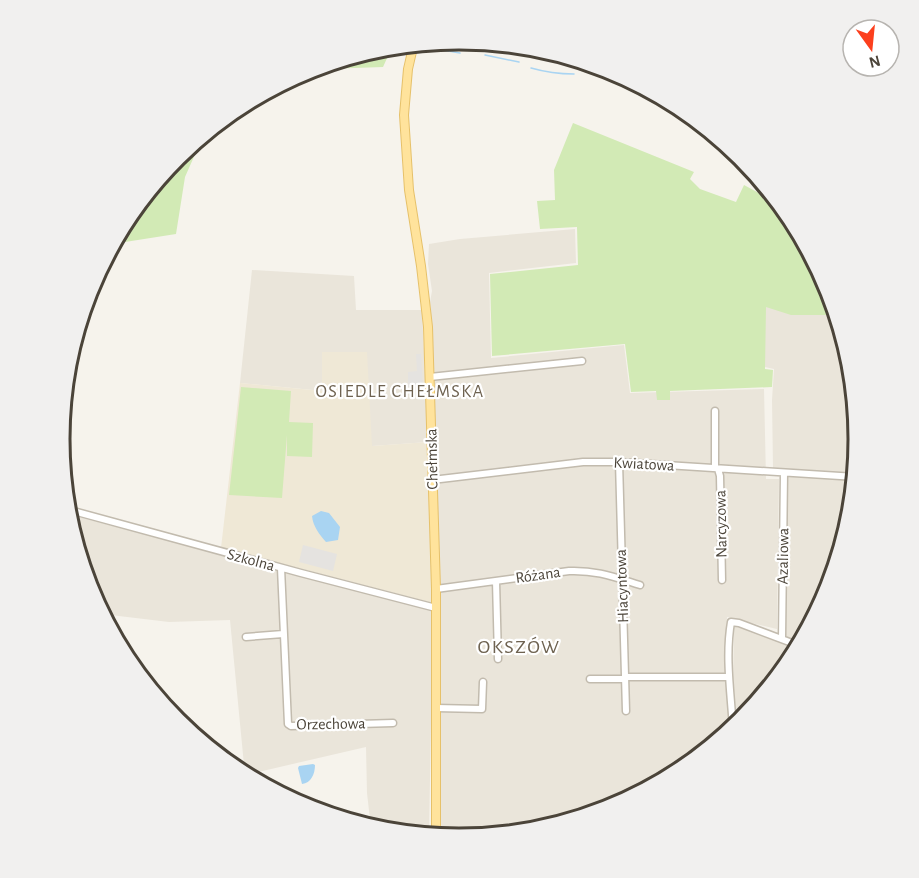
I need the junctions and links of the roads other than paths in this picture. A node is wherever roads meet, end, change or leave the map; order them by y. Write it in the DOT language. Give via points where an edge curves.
graph roads {
  1 [pos="412,53"];
  2 [pos="582,361"];
  3 [pos="430,377"];
  4 [pos="715,411"];
  5 [pos="619,462"];
  6 [pos="716,468"];
  7 [pos="784,472"];
  8 [pos="847,476"];
  9 [pos="432,480"];
  10 [pos="77,512"];
  11 [pos="281,568"];
  12 [pos="621,579"];
  13 [pos="722,580"];
  14 [pos="496,581"];
  15 [pos="640,585"];
  16 [pos="436,589"];
  17 [pos="436,608"];
  18 [pos="283,634"];
  19 [pos="246,637"];
  20 [pos="782,639"];
  21 [pos="791,643"];
  22 [pos="498,659"];
  23 [pos="729,677"];
  24 [pos="625,678"];
  25 [pos="590,679"];
  26 [pos="483,682"];
  27 [pos="436,708"];
  28 [pos="626,711"];
  29 [pos="732,717"];
  30 [pos="393,723"];
  31 [pos="436,828"];
  1 -- 3 [label="main road, Chełmska" via="404,131 428,320"];
  2 -- 3 [label="street"];
  3 -- 9 [label="main road, Chełmska"];
  4 -- 6 [label="street, Narcyzowa"];
  5 -- 6 [label="street, Kwiatowa"];
  5 -- 9 [label="street, Kwiatowa" via="583,462"];
  5 -- 12 [label="street, Hiacyntowa"];
  6 -- 7 [label="street, Kwiatowa"];
  6 -- 13 [label="street, Narcyzowa" via="720,476"];
  7 -- 8 [label="street, Kwiatowa"];
  7 -- 20 [label="street, Azaliowa"];
  9 -- 16 [label="main road, Chełmska"];
  10 -- 11 [label="street, Szkolna"];
  11 -- 17 [label="street, Szkolna"];
  11 -- 18 [label="street, Orzechowa"];
  12 -- 14 [label="street, Różana" via="569,571"];
  12 -- 15 [label="street, Różana"];
  12 -- 24 [label="street, Hiacyntowa"];
  14 -- 16 [label="street, Różana"];
  14 -- 22 [label="street"];
  16 -- 17 [label="main road, Chełmska"];
  17 -- 27 [label="main road, Chełmska"];
  18 -- 19 [label="street"];
  18 -- 30 [label="street, Orzechowa" via="288,724"];
  20 -- 21 [label="street"];
  20 -- 23 [label="street" via="731,622"];
  23 -- 24 [label="street"];
  23 -- 29 [label="street"];
  24 -- 25 [label="street"];
  24 -- 28 [label="street, Hiacyntowa"];
  26 -- 27 [label="street" via="482,709"];
  27 -- 31 [label="main road, Chełmska"];
}
